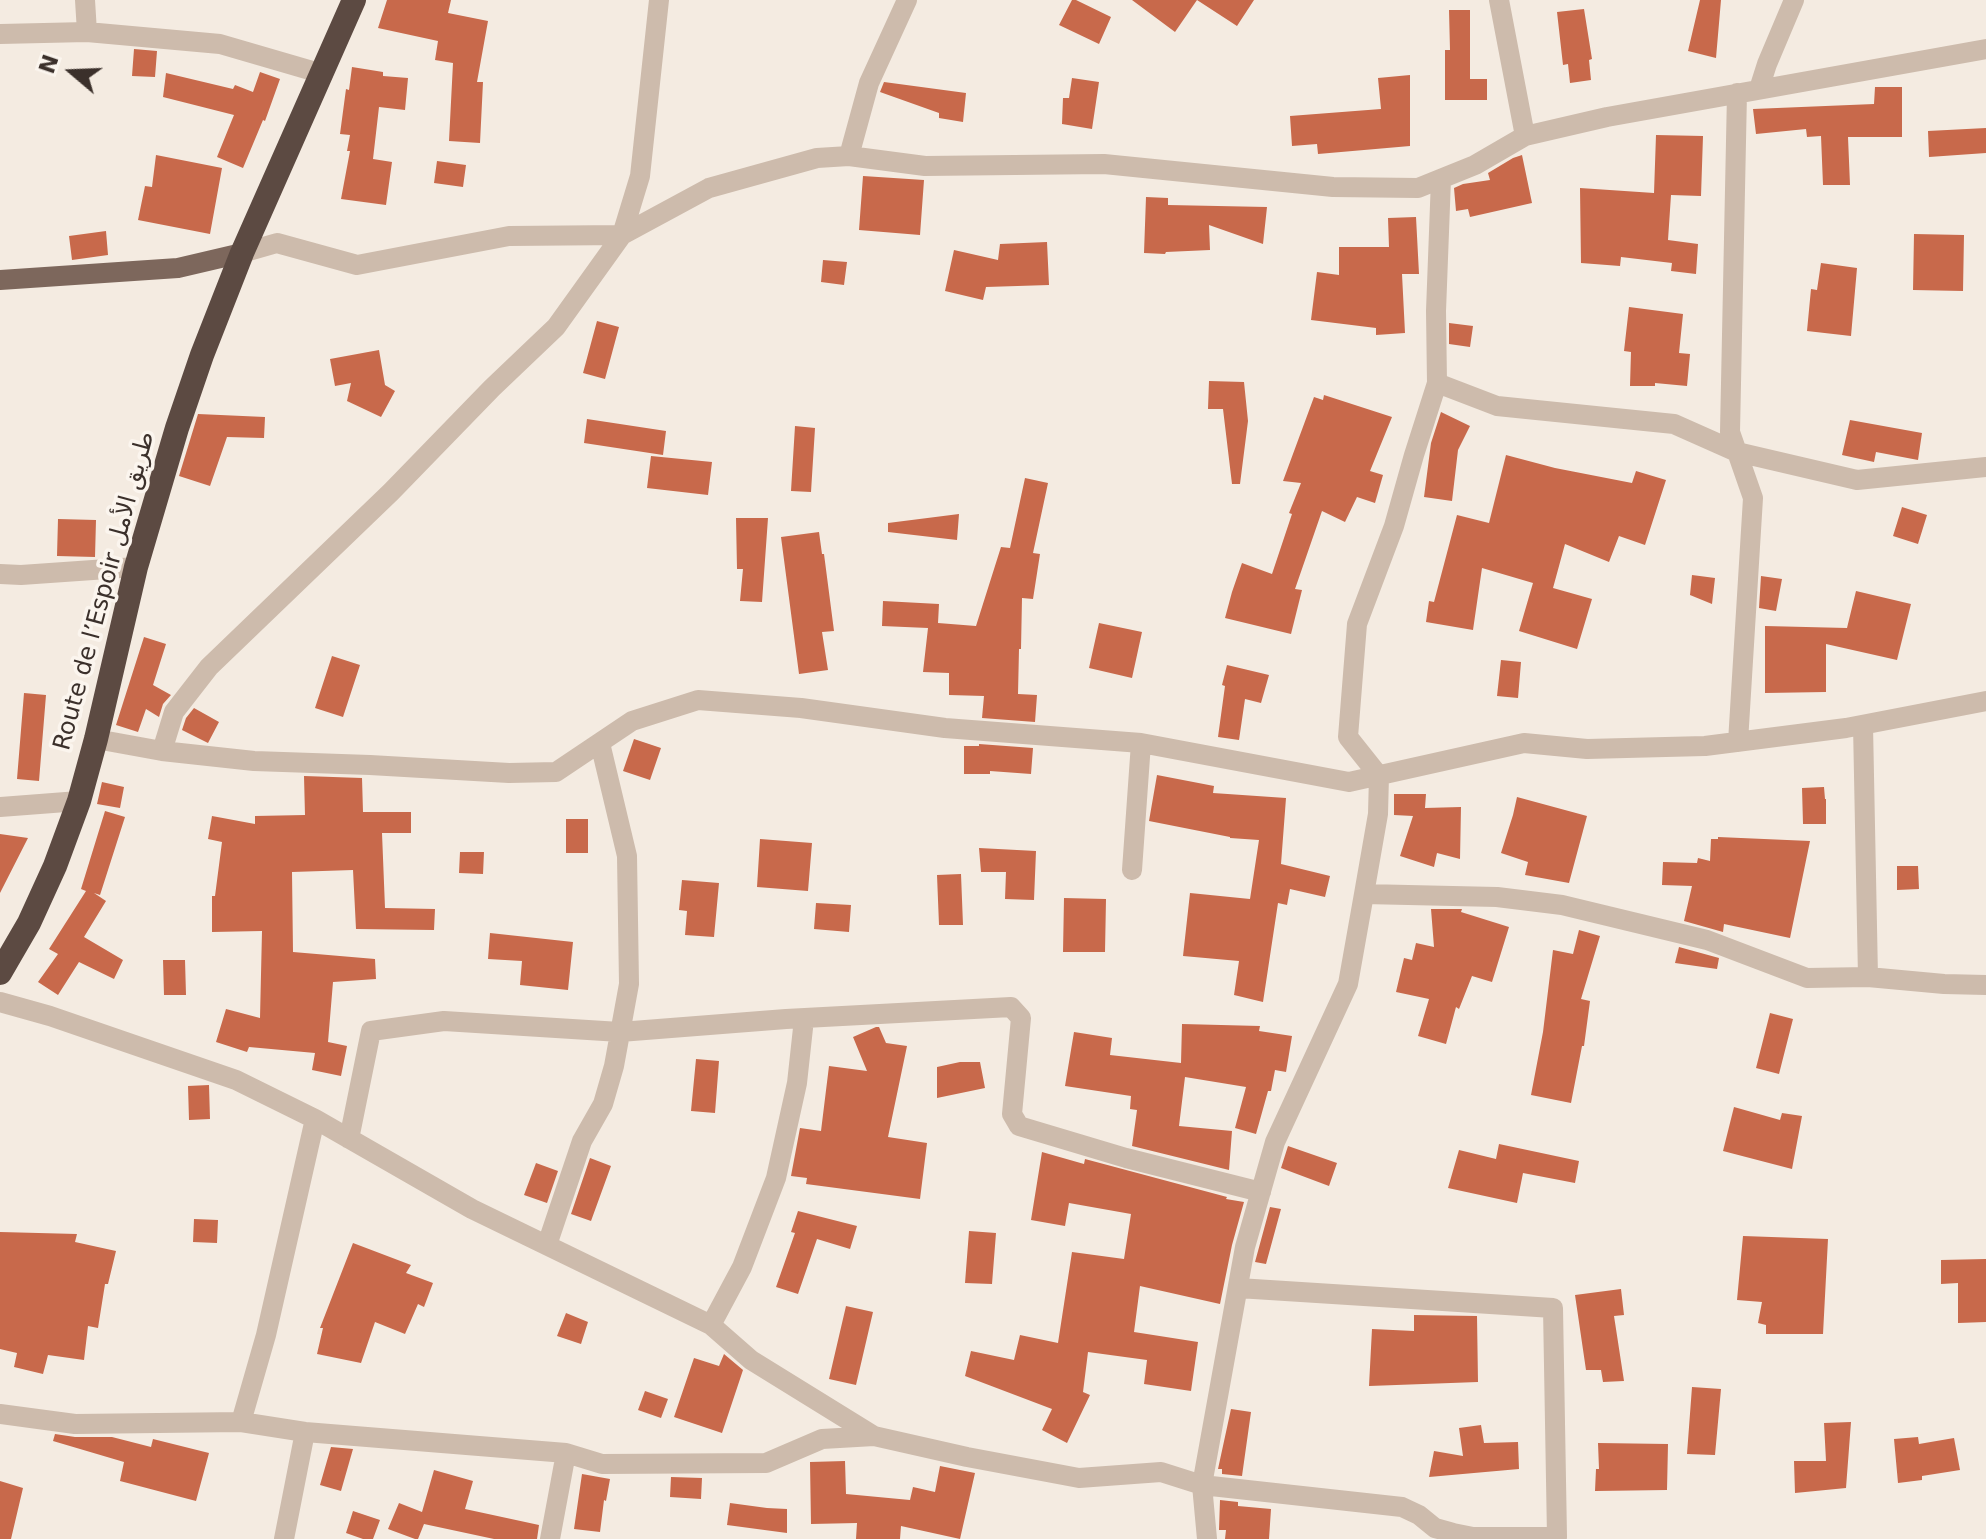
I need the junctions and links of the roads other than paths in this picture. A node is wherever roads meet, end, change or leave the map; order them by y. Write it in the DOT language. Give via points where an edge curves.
graph roads {
  1 [pos="85,0"];
  2 [pos="354,0"];
  3 [pos="659,0"];
  4 [pos="907,0"];
  5 [pos="1499,0"];
  6 [pos="1794,0"];
  7 [pos="87,32"];
  8 [pos="0,34"];
  9 [pos="1986,49"];
  10 [pos="323,74"];
  11 [pos="1759,89"];
  12 [pos="1737,93"];
  13 [pos="1525,136"];
  14 [pos="849,156"];
  15 [pos="1441,179"];
  16 [pos="622,235"];
  17 [pos="242,253"];
  18 [pos="0,280"];
  19 [pos="1437,383"];
  20 [pos="1737,452"];
  21 [pos="1986,467"];
  22 [pos="136,567"];
  23 [pos="0,574"];
  24 [pos="1986,701"];
  25 [pos="1863,725"];
  26 [pos="96,739"];
  27 [pos="1738,742"];
  28 [pos="600,743"];
  29 [pos="1141,743"];
  30 [pos="162,751"];
  31 [pos="1379,776"];
  32 [pos="79,801"];
  33 [pos="0,807"];
  34 [pos="1132,870"];
  35 [pos="1364,894"];
  36 [pos="0,973"];
  37 [pos="1868,977"];
  38 [pos="1986,985"];
  39 [pos="0,1002"];
  40 [pos="804,1019"];
  41 [pos="620,1032"];
  42 [pos="315,1119"];
  43 [pos="349,1139"];
  44 [pos="1261,1192"];
  45 [pos="547,1245"];
  46 [pos="1238,1288"];
  47 [pos="711,1325"];
  48 [pos="0,1414"];
  49 [pos="241,1422"];
  50 [pos="305,1432"];
  51 [pos="874,1436"];
  52 [pos="566,1453"];
  53 [pos="1202,1485"];
  54 [pos="284,1539"];
  55 [pos="550,1539"];
  56 [pos="1207,1539"];
  1 -- 7 [label="street"];
  2 -- 10 [label="highway, Route de l’Espoir طريق الأمل"];
  3 -- 16 [label="street" via="640,176"];
  4 -- 14 [label="street" via="869,83"];
  5 -- 13 [label="street"];
  6 -- 11 [label="street"];
  7 -- 8 [label="street"];
  7 -- 10 [label="street" via="220,44"];
  9 -- 11 [label="street"];
  10 -- 17 [label="highway, Route de l’Espoir طريق الأمل"];
  11 -- 12 [label="street"];
  12 -- 13 [label="street"];
  12 -- 20 [label="street" via="1730,432"];
  13 -- 15 [label="street"];
  14 -- 15 [label="street" via="925,166 1104,164 1333,187 1418,188"];
  14 -- 16 [label="street" via="817,158 709,188"];
  15 -- 19 [label="street"];
  16 -- 17 [label="street" via="509,236 357,265 277,243"];
  16 -- 30 [label="street" via="556,327 209,667 174,712"];
  17 -- 18 [label="main road" via="178,268"];
  17 -- 22 [label="highway, Route de l’Espoir طريق الأمل" via="177,428"];
  19 -- 20 [label="street" via="1497,406 1674,424"];
  19 -- 31 [label="street" via="1394,526 1357,624 1348,737"];
  20 -- 21 [label="street" via="1857,480"];
  20 -- 27 [label="street" via="1753,498"];
  22 -- 23 [label="street"];
  22 -- 26 [label="highway, Route de l’Espoir طريق الأمل"];
  24 -- 25 [label="street"];
  25 -- 27 [label="street"];
  25 -- 37 [label="street"];
  26 -- 30 [label="street"];
  26 -- 32 [label="highway, Route de l’Espoir طريق الأمل"];
  27 -- 31 [label="street" via="1587,749 1524,743"];
  28 -- 29 [label="street" via="632,721 698,700 945,728"];
  28 -- 30 [label="street" via="556,772 509,773 254,761"];
  28 -- 41 [label="street" via="627,856 629,984"];
  29 -- 31 [label="street" via="1349,782"];
  29 -- 34 [label="street"];
  31 -- 35 [label="street"];
  32 -- 33 [label="street"];
  32 -- 36 [label="highway, Route de l’Espoir طريق الأمل" via="29,923"];
  35 -- 37 [label="street" via="1497,897 1562,905 1707,940 1807,978"];
  35 -- 44 [label="street" via="1348,984 1275,1142"];
  37 -- 38 [label="street"];
  39 -- 42 [label="street" via="236,1080"];
  40 -- 41 [label="street"];
  40 -- 44 [label="street" via="1011,1007 1021,1018 1012,1114 1019,1126"];
  40 -- 47 [label="street" via="797,1083 776,1178 742,1267"];
  41 -- 43 [label="street" via="444,1021 371,1031"];
  41 -- 45 [label="street" via="603,1104 582,1141"];
  42 -- 43 [label="street"];
  42 -- 49 [label="street"];
  43 -- 45 [label="street"];
  44 -- 46 [label="street"];
  45 -- 47 [label="street"];
  46 -- 53 [label="street"];
  46 -- 53 [label="street" via="1553,1308 1557,1537 1473,1537 1435,1528 1402,1507"];
  47 -- 51 [label="street" via="751,1360"];
  48 -- 49 [label="street" via="75,1424"];
  49 -- 50 [label="street"];
  50 -- 52 [label="street"];
  50 -- 54 [label="street"];
  51 -- 52 [label="street" via="822,1439 766,1463 602,1464"];
  51 -- 53 [label="street" via="1079,1478 1161,1472"];
  52 -- 55 [label="street"];
  53 -- 56 [label="street"];
}
